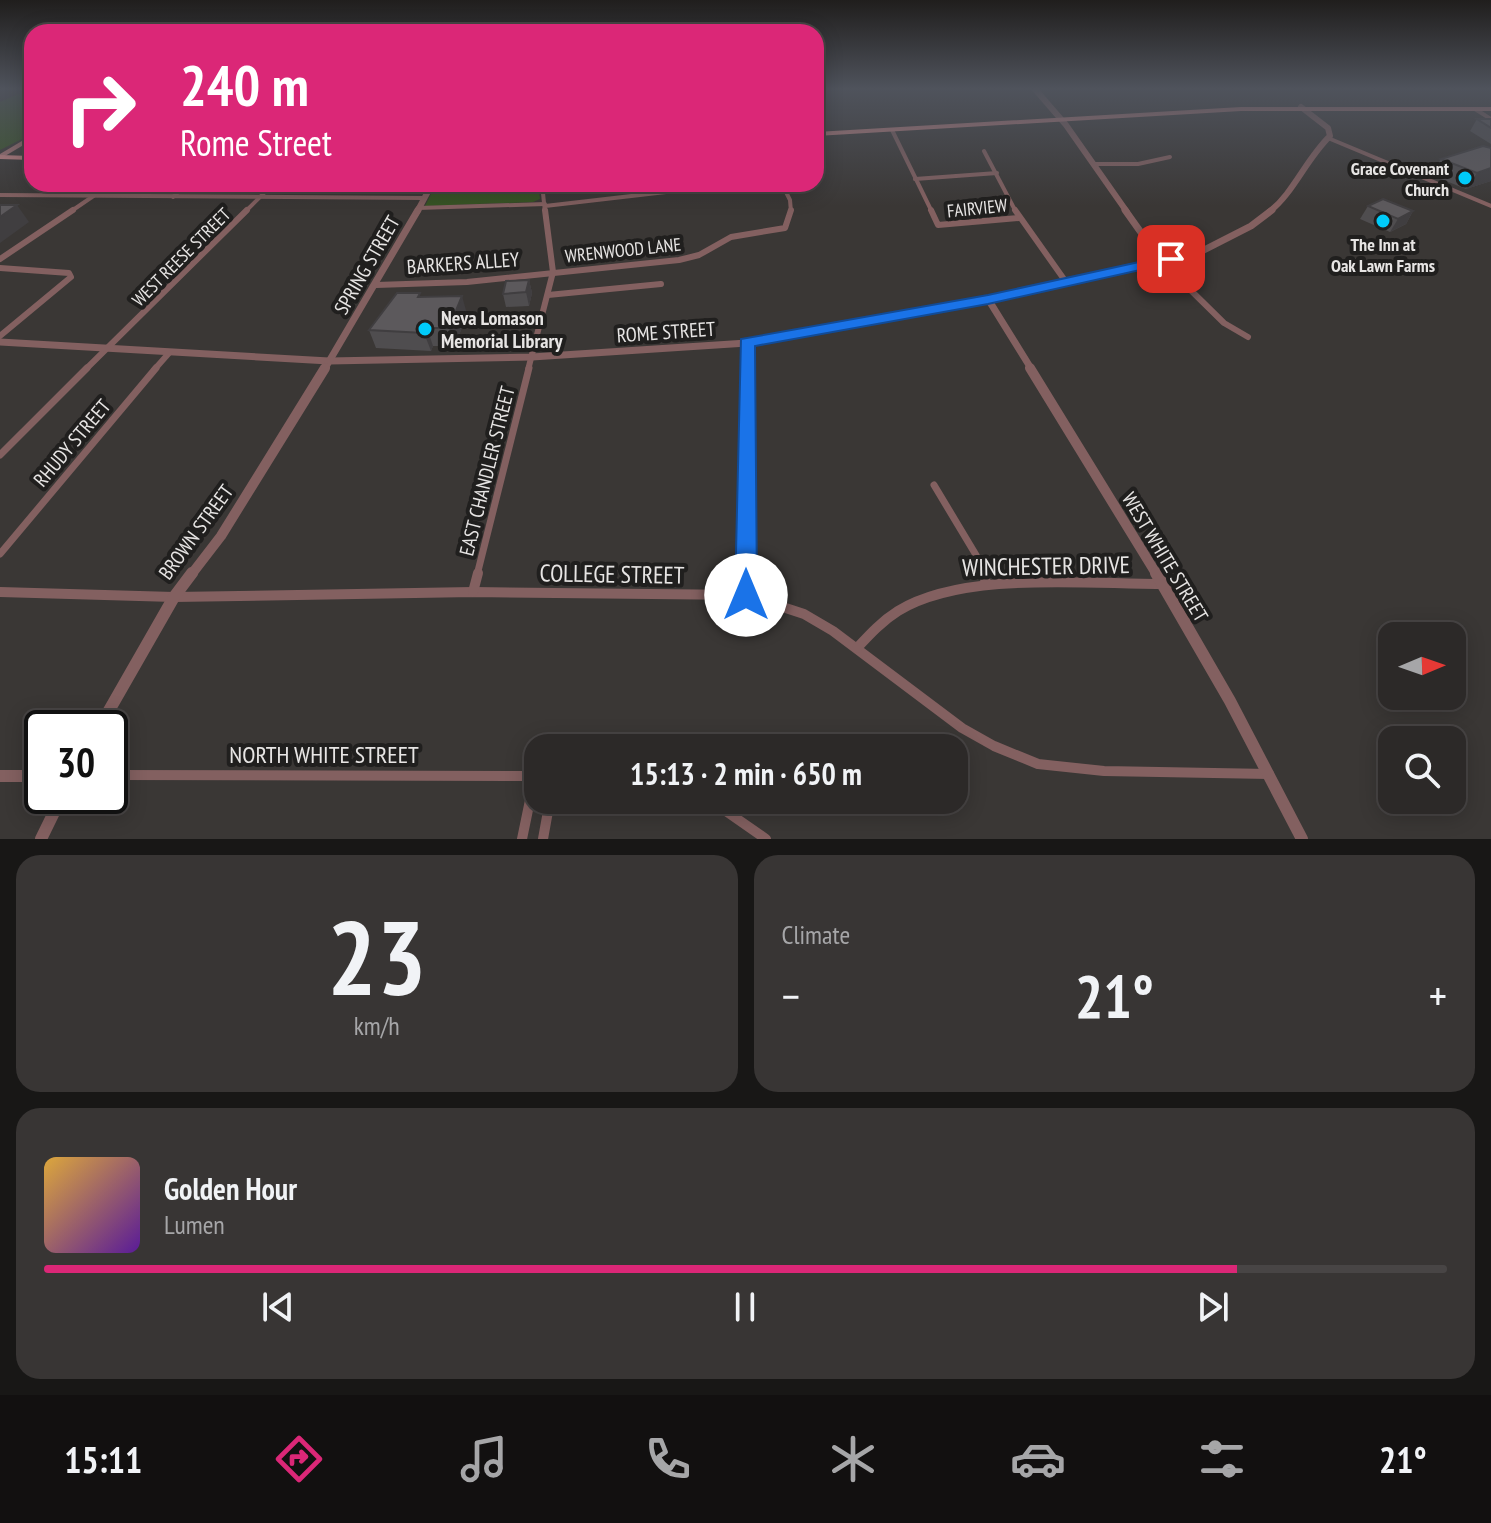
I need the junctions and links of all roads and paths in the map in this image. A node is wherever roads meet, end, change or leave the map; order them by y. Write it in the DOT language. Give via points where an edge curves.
graph roads {
  1 [pos="936,127"];
  2 [pos="1068,127"];
  3 [pos="1327,127"];
  4 [pos="892,130"];
  5 [pos="824,134"];
  6 [pos="1328,138"];
  7 [pos="24,142"];
  8 [pos="984,151"];
  9 [pos="0,157"];
  10 [pos="1170,157"];
  11 [pos="24,158"];
  12 [pos="1094,164"];
  13 [pos="997,173"];
  14 [pos="915,179"];
  15 [pos="100,192"];
  16 [pos="179,192"];
  17 [pos="266,192"];
  18 [pos="427,192"];
  19 [pos="543,192"];
  20 [pos="663,192"];
  21 [pos="787,192"];
  22 [pos="0,195"];
  23 [pos="95,196"];
  24 [pos="173,197"];
  25 [pos="261,197"];
  26 [pos="424,198"];
  27 [pos="545,205"];
  28 [pos="1491,206"];
  29 [pos="418,208"];
  30 [pos="1019,218"];
  31 [pos="0,259"];
  32 [pos="1162,262"];
  33 [pos="0,268"];
  34 [pos="553,272"];
  35 [pos="1066,282"];
  36 [pos="661,284"];
  37 [pos="376,285"];
  38 [pos="548,295"];
  39 [pos="988,299"];
  40 [pos="0,336"];
  41 [pos="1248,337"];
  42 [pos="0,342"];
  43 [pos="747,343"];
  44 [pos="109,349"];
  45 [pos="169,353"];
  46 [pos="532,357"];
  47 [pos="329,361"];
  48 [pos="0,455"];
  49 [pos="934,485"];
  50 [pos="0,554"];
  51 [pos="1160,584"];
  52 [pos="987,585"];
  53 [pos="0,592"];
  54 [pos="473,592"];
  55 [pos="746,595"];
  56 [pos="174,597"];
  57 [pos="857,648"];
  58 [pos="109,710"];
  59 [pos="1270,774"];
  60 [pos="128,775"];
  61 [pos="0,776"];
  62 [pos="24,776"];
  63 [pos="524,776"];
  64 [pos="53,814"];
  65 [pos="528,814"];
  66 [pos="547,814"];
  67 [pos="730,814"];
  68 [pos="41,839"];
  69 [pos="522,839"];
  70 [pos="543,839"];
  71 [pos="766,839"];
  72 [pos="1302,839"];
  1 -- 4 [label="main road"];
  2 -- 12 [label="street"];
  3 -- 6 [label="street"];
  4 -- 5 [label="main road"];
  4 -- 14 [label="street"];
  6 -- 28 [label="street"];
  6 -- 32 [label="street, ROME STREET" via="1278,205 1257,222 1202,251"];
  7 -- 9 [label="main road"];
  8 -- 13 [label="street"];
  9 -- 11 [label="main road"];
  10 -- 12 [label="street" via="1138,164"];
  12 -- 32 [label="street"];
  13 -- 14 [label="street"];
  13 -- 30 [label="street"];
  14 -- 30 [label="street, FAIRVIEW" via="938,225"];
  15 -- 23 [label="street"];
  16 -- 24 [label="street"];
  17 -- 25 [label="street, WEST REESE STREET"];
  18 -- 26 [label="street, SPRING STREET"];
  19 -- 27 [label="street, EAST CHANDLER STREET"];
  20 -- 27 [label="street"];
  21 -- 34 [label="street, WRENWOOD LANE" via="792,213 785,228 731,237 679,260"];
  22 -- 23 [label="street"];
  23 -- 24 [label="street"];
  23 -- 31 [label="street"];
  24 -- 25 [label="street"];
  25 -- 26 [label="street"];
  25 -- 44 [label="street, WEST REESE STREET"];
  26 -- 29 [label="street, SPRING STREET"];
  27 -- 29 [label="street"];
  27 -- 34 [label="street, EAST CHANDLER STREET"];
  29 -- 37 [label="street, SPRING STREET"];
  30 -- 35 [label="street"];
  32 -- 35 [label="street, ROME STREET"];
  32 -- 41 [label="street" via="1228,327"];
  33 -- 40 [label="street" via="71,277"];
  34 -- 37 [label="street, BARKERS ALLEY"];
  34 -- 38 [label="street, EAST CHANDLER STREET"];
  35 -- 39 [label="street, ROME STREET"];
  36 -- 38 [label="street"];
  37 -- 47 [label="street, SPRING STREET"];
  38 -- 46 [label="street, EAST CHANDLER STREET"];
  39 -- 43 [label="street, ROME STREET"];
  39 -- 51 [label="street, WEST WHITE STREET"];
  42 -- 44 [label="street, ROME STREET"];
  43 -- 46 [label="street, ROME STREET"];
  43 -- 55 [label="street"];
  44 -- 45 [label="street, ROME STREET"];
  44 -- 48 [label="street, WEST REESE STREET"];
  45 -- 47 [label="street, ROME STREET"];
  45 -- 50 [label="street, RHUDY STREET"];
  46 -- 47 [label="street, ROME STREET"];
  46 -- 54 [label="street, EAST CHANDLER STREET"];
  47 -- 56 [label="street, BROWN STREET" via="221,536"];
  49 -- 52 [label="street" via="976,555"];
  51 -- 52 [label="street, WINCHESTER DRIVE"];
  51 -- 59 [label="street, WEST WHITE STREET"];
  52 -- 57 [label="street, WINCHESTER DRIVE" via="919,599 882,623"];
  53 -- 56 [label="street, COLLEGE STREET"];
  54 -- 55 [label="street, COLLEGE STREET"];
  54 -- 56 [label="street, COLLEGE STREET"];
  55 -- 57 [label="street, COLLEGE STREET" via="804,614"];
  56 -- 58 [label="street, BROWN STREET"];
  57 -- 59 [label="street, COLLEGE STREET" via="962,728 1038,764 1104,771"];
  59 -- 72 [label="street, WEST WHITE STREET"];
  60 -- 63 [label="street, NORTH WHITE STREET"];
  61 -- 62 [label="street"];
  64 -- 68 [label="street"];
  65 -- 69 [label="street"];
  66 -- 70 [label="street"];
  67 -- 71 [label="street"];
}
